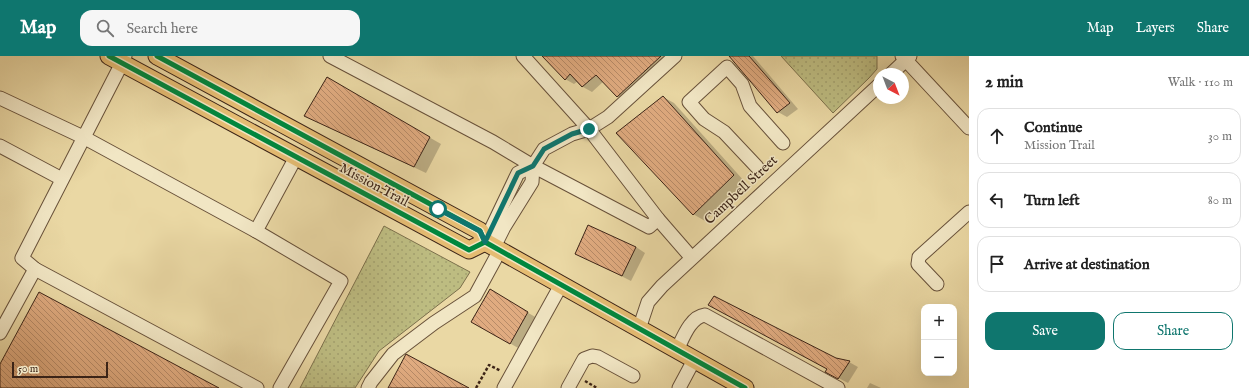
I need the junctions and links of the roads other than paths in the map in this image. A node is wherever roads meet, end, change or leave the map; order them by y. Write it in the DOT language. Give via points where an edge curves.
graph roads {
  1 [pos="157,56"];
  2 [pos="330,56"];
  3 [pos="523,56"];
  4 [pos="675,56"];
  5 [pos="906,57"];
  6 [pos="119,58"];
  7 [pos="896,68"];
  8 [pos="873,90"];
  9 [pos="0,98"];
  10 [pos="969,128"];
  11 [pos="589,129"];
  12 [pos="83,137"];
  13 [pos="783,142"];
  14 [pos="0,146"];
  15 [pos="296,157"];
  16 [pos="533,166"];
  17 [pos="757,167"];
  18 [pos="62,179"];
  19 [pos="969,212"];
  20 [pos="658,219"];
  21 [pos="256,231"];
  22 [pos="493,247"];
  23 [pos="691,257"];
  24 [pos="35,269"];
  25 [pos="937,284"];
  26 [pos="561,285"];
  27 [pos="639,329"];
  28 [pos="0,334"];
  29 [pos="676,350"];
  30 [pos="694,360"];
  31 [pos="633,376"];
  32 [pos="831,386"];
  33 [pos="257,388"];
  34 [pos="280,388"];
  35 [pos="368,388"];
  36 [pos="504,388"];
  37 [pos="568,388"];
  38 [pos="679,388"];
  39 [pos="745,388"];
  1 -- 22 [label="main road, Mission Trail" via="480,231"];
  2 -- 16 [label="street" via="493,142"];
  3 -- 11 [label="street"];
  4 -- 11 [label="street" via="608,117"];
  5 -- 7 [label="street"];
  5 -- 10 [label="street"];
  6 -- 12 [label="street"];
  6 -- 15 [label="main road, Mission Trail"];
  8 -- 23 [label="street, Campbell Street"];
  9 -- 12 [label="street"];
  11 -- 16 [label="street" via="572,134 544,149"];
  11 -- 20 [label="street"];
  12 -- 18 [label="street"];
  12 -- 21 [label="street"];
  13 -- 17 [label="street" via="750,106 742,84 727,67 689,102 704,119 724,132"];
  14 -- 18 [label="street"];
  15 -- 21 [label="street"];
  15 -- 22 [label="main road, Mission Trail" via="469,250"];
  16 -- 20 [label="street" via="649,227"];
  16 -- 22 [label="street" via="518,173"];
  18 -- 24 [label="street" via="22,258"];
  19 -- 25 [label="street" via="919,257 918,264"];
  20 -- 23 [label="street"];
  21 -- 34 [label="street" via="341,281"];
  22 -- 26 [label="main road"];
  22 -- 35 [label="street" via="475,296 393,354"];
  23 -- 27 [label="street, Campbell Street" via="648,302"];
  24 -- 28 [label="street"];
  24 -- 33 [label="street"];
  26 -- 27 [label="main road"];
  26 -- 36 [label="street"];
  27 -- 29 [label="main road"];
  29 -- 30 [label="main road"];
  29 -- 32 [label="street" via="694,320 705,315"];
  30 -- 38 [label="street"];
  30 -- 39 [label="main road"];
  31 -- 37 [label="street" via="592,356 584,358"];
}
